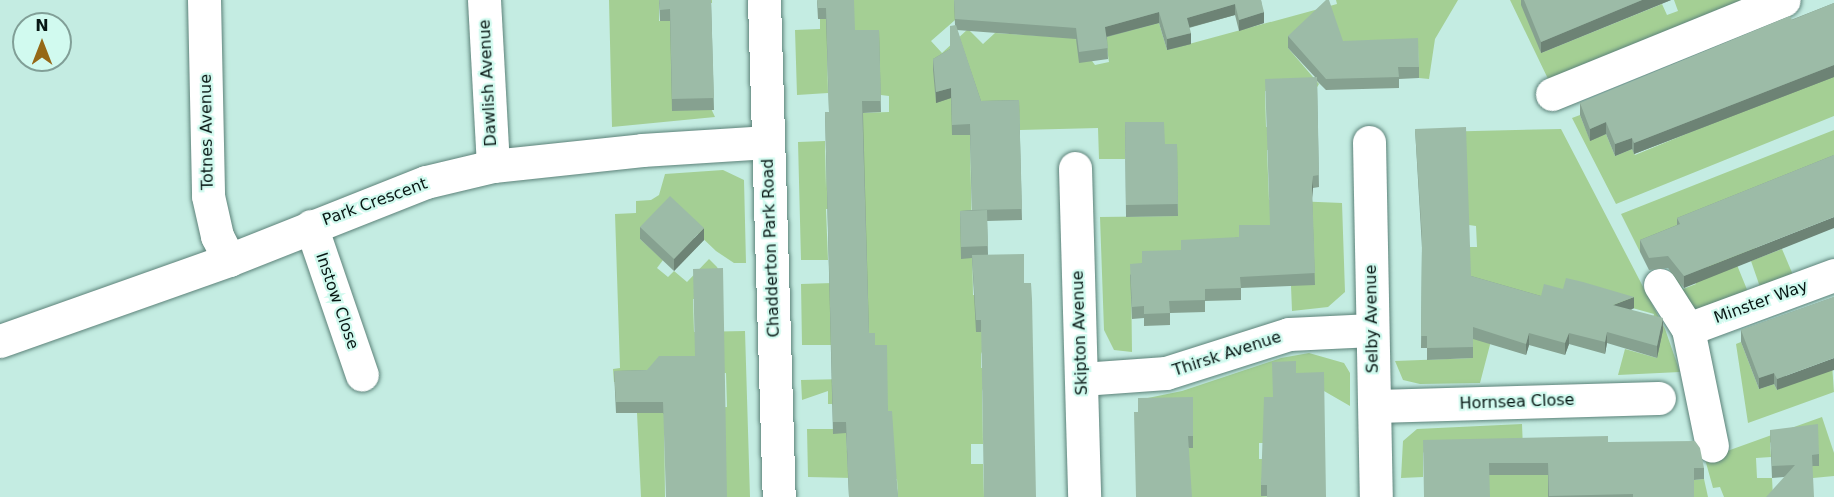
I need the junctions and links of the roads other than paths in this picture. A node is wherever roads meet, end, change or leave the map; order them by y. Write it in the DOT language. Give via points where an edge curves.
graph roads {
  1 [pos="204,0"];
  2 [pos="484,0"];
  3 [pos="764,0"];
  4 [pos="1784,0"];
  5 [pos="1552,94"];
  6 [pos="768,142"];
  7 [pos="1369,142"];
  8 [pos="493,166"];
  9 [pos="1075,168"];
  10 [pos="311,226"];
  11 [pos="229,260"];
  12 [pos="1834,275"];
  13 [pos="1660,285"];
  14 [pos="1688,328"];
  15 [pos="1372,330"];
  16 [pos="0,341"];
  17 [pos="362,375"];
  18 [pos="1082,379"];
  19 [pos="1659,398"];
  20 [pos="1375,406"];
  21 [pos="1712,446"];
  22 [pos="779,497"];
  23 [pos="1084,497"];
  24 [pos="1376,497"];
  1 -- 11 [label="street, Totnes Avenue" via="208,196 211,218"];
  2 -- 8 [label="street, Dawlish Avenue"];
  3 -- 6 [label="street, Chadderton Park Road"];
  4 -- 5 [label="street"];
  6 -- 8 [label="street, Park Crescent"];
  6 -- 22 [label="street, Chadderton Park Road"];
  7 -- 15 [label="street, Selby Avenue"];
  8 -- 10 [label="street, Park Crescent" via="426,182"];
  9 -- 18 [label="street, Skipton Avenue"];
  10 -- 11 [label="street, Park Crescent"];
  10 -- 17 [label="street, Instow Close"];
  11 -- 16 [label="street, Park Crescent"];
  12 -- 14 [label="street, Minster Way"];
  13 -- 14 [label="street"];
  14 -- 21 [label="street"];
  15 -- 18 [label="street, Thirsk Avenue" via="1289,334 1166,374"];
  15 -- 20 [label="street, Selby Avenue"];
  18 -- 23 [label="street, Skipton Avenue"];
  19 -- 20 [label="street, Hornsea Close"];
  20 -- 24 [label="street, Selby Avenue"];
}
